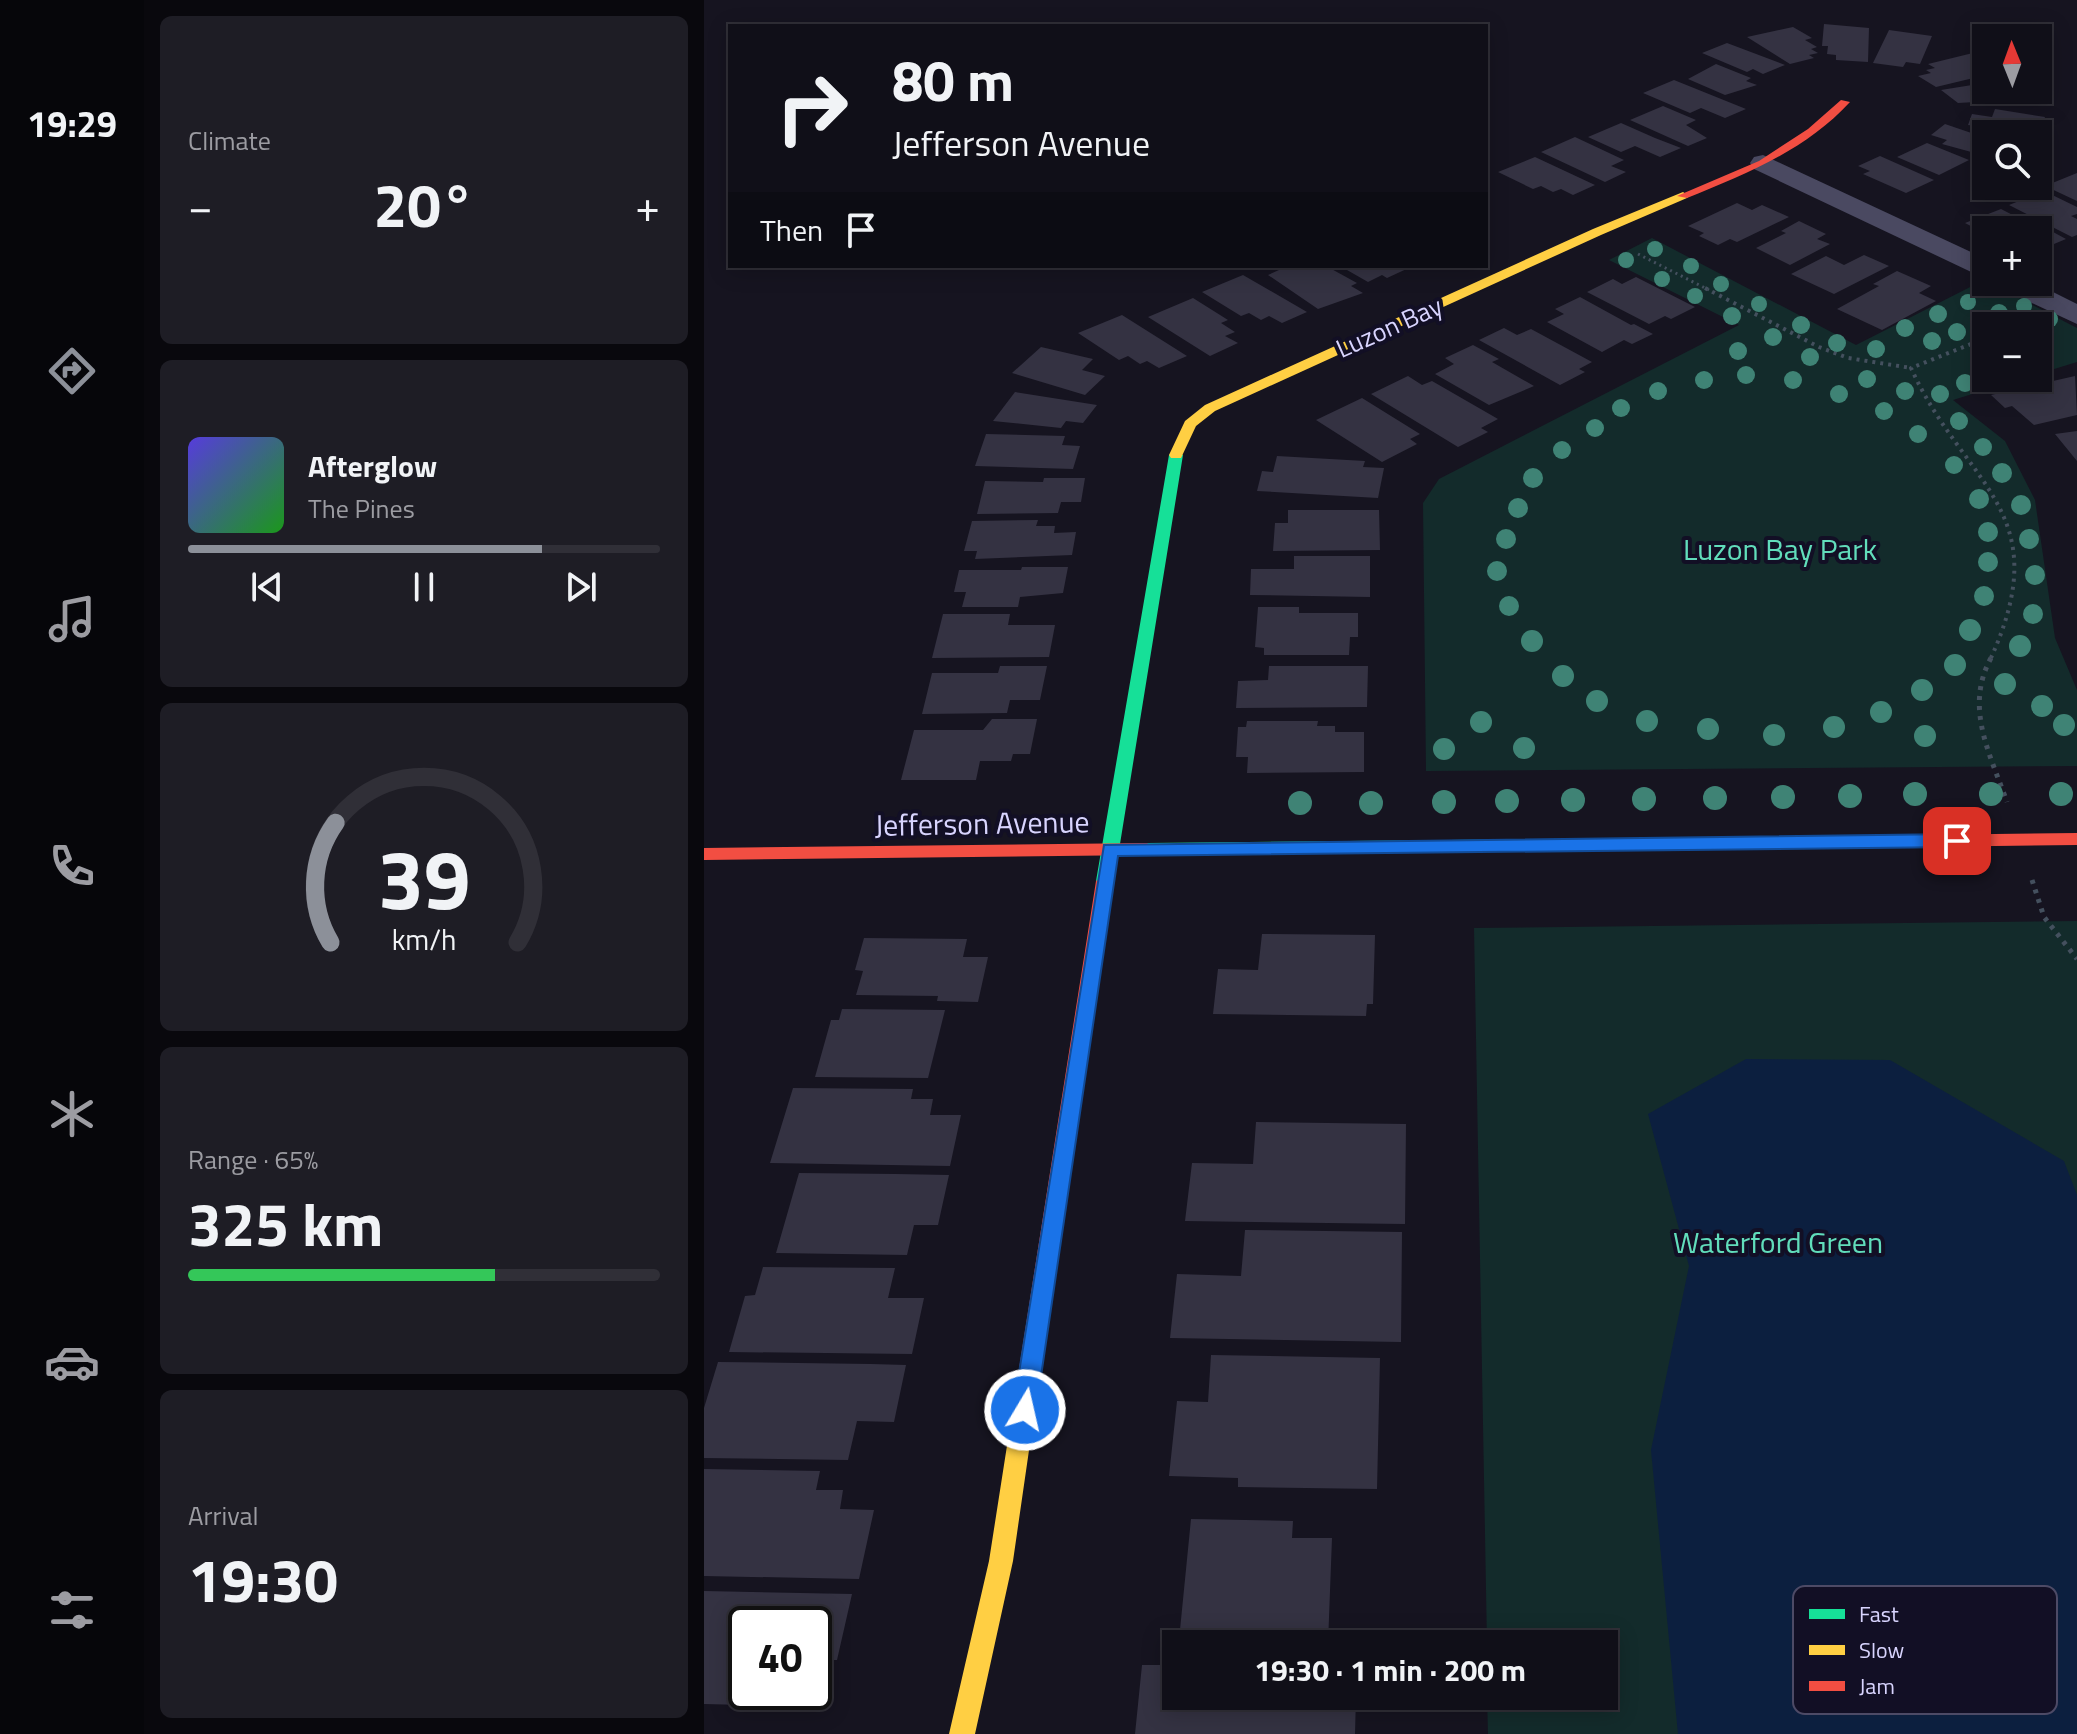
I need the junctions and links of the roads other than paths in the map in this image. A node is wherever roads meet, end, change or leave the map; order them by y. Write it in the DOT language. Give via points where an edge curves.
graph roads {
  1 [pos="1845,102"];
  2 [pos="1763,163"];
  3 [pos="1972,263"];
  4 [pos="2049,296"];
  5 [pos="2069,303"];
  6 [pos="2077,839"];
  7 [pos="1110,850"];
  8 [pos="704,854"];
  9 [pos="962,1734"];
  1 -- 2 [label="street, Luzon Bay"];
  2 -- 3 [label="street"];
  2 -- 7 [label="street, Luzon Bay" via="1597,232 1210,408 1190,424 1171,465"];
  4 -- 5 [label="street"];
  6 -- 7 [label="street, Jefferson Avenue"];
  7 -- 8 [label="street, Jefferson Avenue"];
  7 -- 9 [label="street, Luzon Bay" via="1001,1561"];
}
